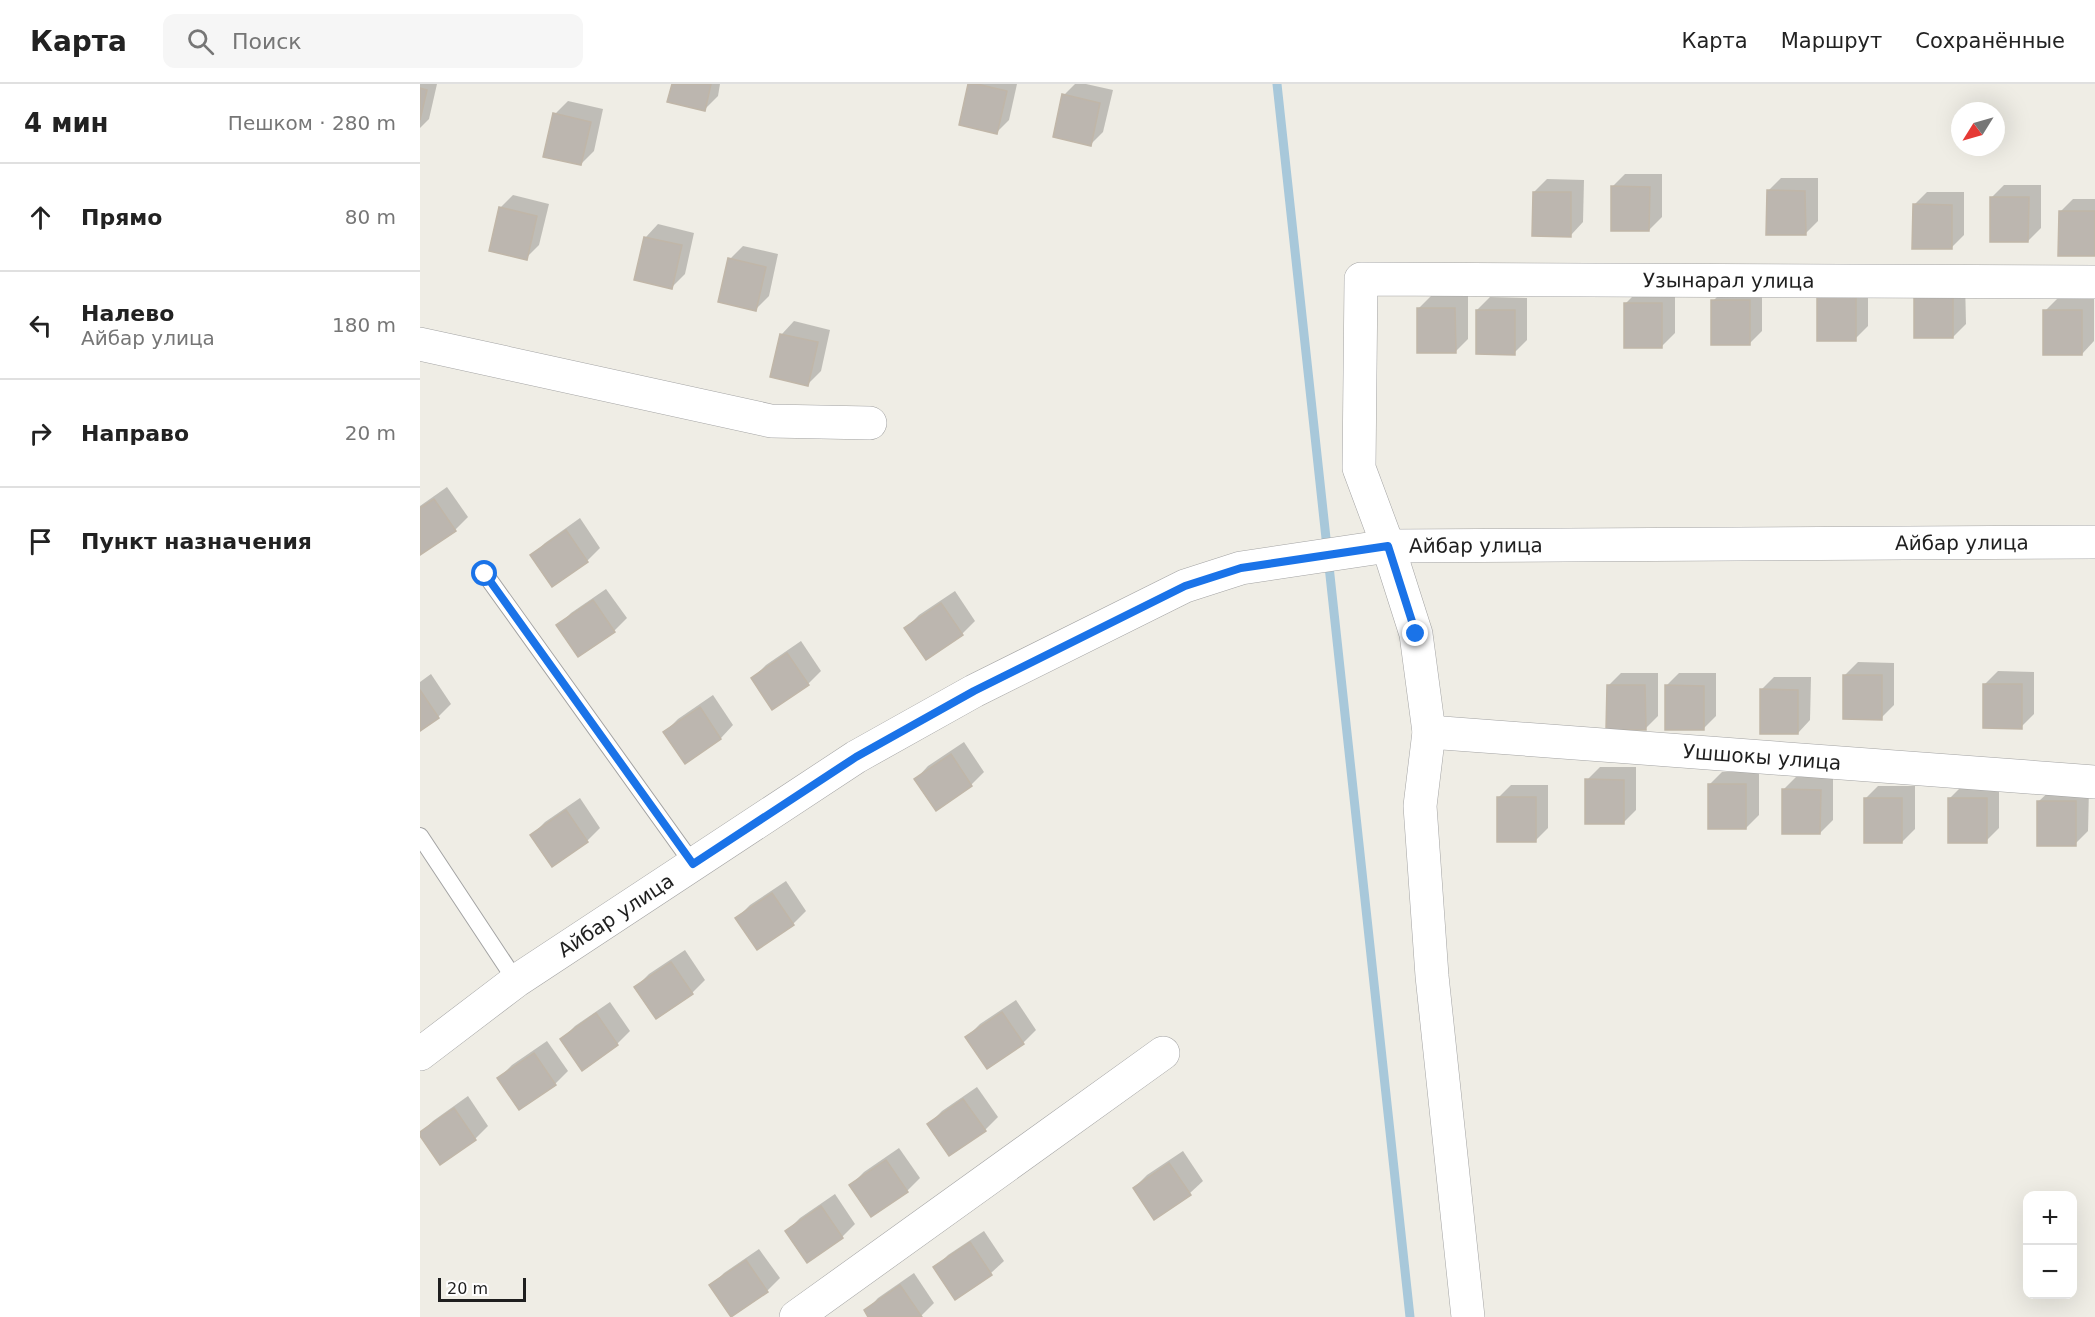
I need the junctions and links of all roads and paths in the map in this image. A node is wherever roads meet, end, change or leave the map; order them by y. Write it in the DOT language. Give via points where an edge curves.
graph roads {
  1 [pos="2095,282"];
  2 [pos="420,344"];
  3 [pos="870,423"];
  4 [pos="2095,542"];
  5 [pos="1388,546"];
  6 [pos="485,574"];
  7 [pos="1429,732"];
  8 [pos="2095,782"];
  9 [pos="420,836"];
  10 [pos="693,864"];
  11 [pos="516,981"];
  12 [pos="1163,1053"];
  13 [pos="420,1054"];
  14 [pos="796,1317"];
  15 [pos="1468,1317"];
  1 -- 5 [label="street, Узынарал улица" via="1361,279 1359,468"];
  2 -- 3 [label="street" via="771,421"];
  4 -- 5 [label="street, Айбар улица"];
  5 -- 7 [label="street" via="1416,634"];
  5 -- 10 [label="street, Айбар улица" via="1241,568 1185,586 974,691 856,757"];
  6 -- 10 [label="lane"];
  7 -- 8 [label="street, Ушшокы улица"];
  7 -- 15 [label="street" via="1420,806 1432,976"];
  9 -- 11 [label="lane"];
  10 -- 11 [label="street, Айбар улица"];
  11 -- 13 [label="street, Айбар улица"];
  12 -- 14 [label="street"];
}
